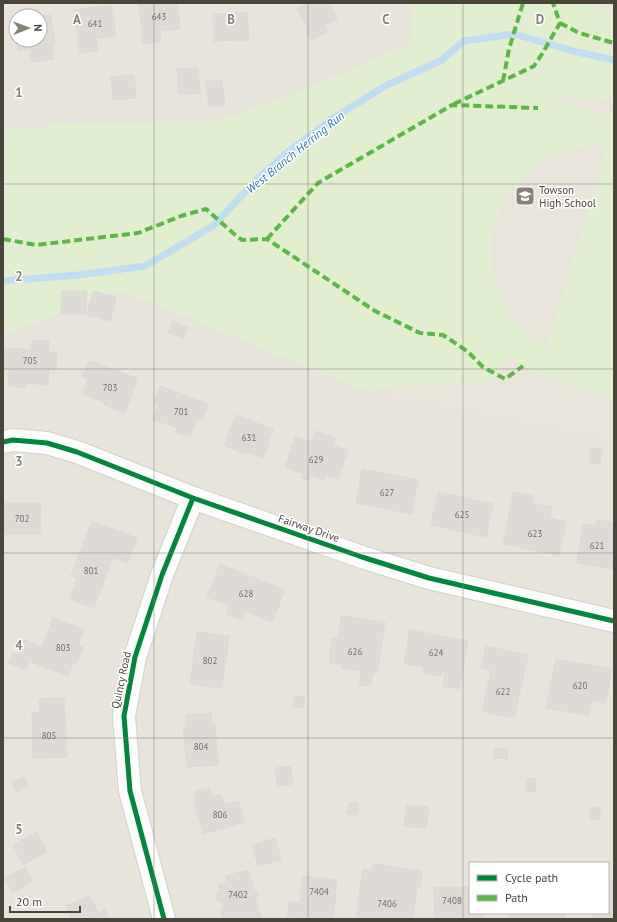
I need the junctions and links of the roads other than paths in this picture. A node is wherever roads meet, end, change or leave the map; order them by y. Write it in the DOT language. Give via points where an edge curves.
graph roads {
  1 [pos="3,442"];
  2 [pos="193,498"];
  3 [pos="614,621"];
  4 [pos="164,919"];
  1 -- 2 [label="street, Fairway Drive" via="12,440 54,445"];
  2 -- 3 [label="street, Fairway Drive" via="429,578"];
  2 -- 4 [label="street, Quincy Road" via="162,575 135,657 124,716 130,791"];
}
